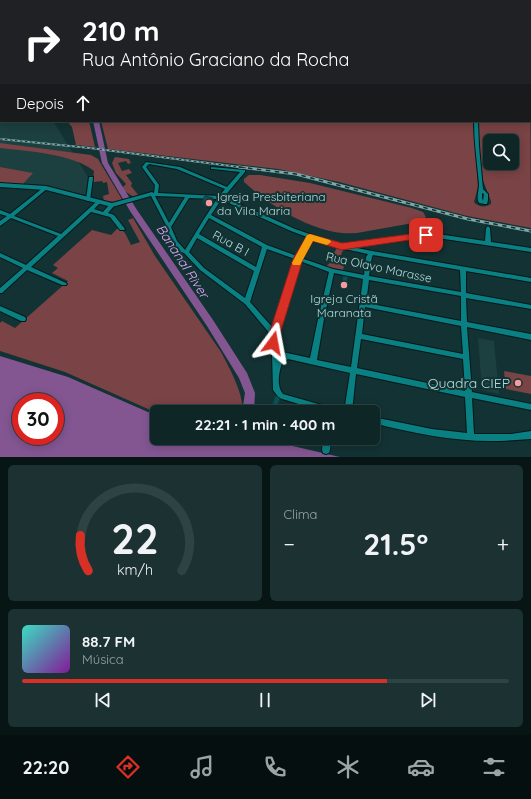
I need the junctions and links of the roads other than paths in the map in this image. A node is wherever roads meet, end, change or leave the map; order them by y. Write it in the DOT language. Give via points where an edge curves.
graph roads {
  1 [pos="165,0"];
  2 [pos="169,0"];
  3 [pos="476,122"];
  4 [pos="213,168"];
  5 [pos="90,178"];
  6 [pos="0,185"];
  7 [pos="46,188"];
  8 [pos="228,189"];
  9 [pos="481,190"];
  10 [pos="63,193"];
  11 [pos="154,194"];
  12 [pos="188,196"];
  13 [pos="222,198"];
  14 [pos="88,200"];
  15 [pos="112,205"];
  16 [pos="95,206"];
  17 [pos="0,212"];
  18 [pos="105,213"];
  19 [pos="10,216"];
  20 [pos="208,216"];
  21 [pos="0,224"];
  22 [pos="169,227"];
  23 [pos="488,228"];
  24 [pos="122,229"];
  25 [pos="196,235"];
  26 [pos="62,236"];
  27 [pos="310,237"];
  28 [pos="488,243"];
  29 [pos="265,246"];
  30 [pos="342,246"];
  31 [pos="531,250"];
  32 [pos="186,252"];
  33 [pos="372,253"];
  34 [pos="0,254"];
  35 [pos="298,259"];
  36 [pos="26,267"];
  37 [pos="463,268"];
  38 [pos="257,270"];
  39 [pos="332,271"];
  40 [pos="367,278"];
  41 [pos="531,280"];
  42 [pos="64,284"];
  43 [pos="251,290"];
  44 [pos="0,291"];
  45 [pos="236,293"];
  46 [pos="463,295"];
  47 [pos="247,302"];
  48 [pos="364,305"];
  49 [pos="531,307"];
  50 [pos="0,308"];
  51 [pos="22,320"];
  52 [pos="464,325"];
  53 [pos="274,334"];
  54 [pos="359,336"];
  55 [pos="531,337"];
  56 [pos="274,353"];
  57 [pos="289,356"];
  58 [pos="466,356"];
  59 [pos="314,362"];
  60 [pos="354,370"];
  61 [pos="275,384"];
  62 [pos="469,394"];
  63 [pos="310,405"];
  64 [pos="349,405"];
  65 [pos="531,407"];
  66 [pos="380,422"];
  67 [pos="531,435"];
  68 [pos="471,436"];
  69 [pos="326,445"];
  70 [pos="326,450"];
  1 -- 2 [label="street"];
  3 -- 9 [label="street"];
  4 -- 8 [label="street" via="243,171"];
  5 -- 14 [label="street"];
  6 -- 7 [label="street"];
  7 -- 10 [label="street"];
  7 -- 19 [label="street"];
  8 -- 11 [label="street" via="178,168 149,162 144,167 157,185"];
  8 -- 13 [label="street"];
  10 -- 14 [label="street"];
  10 -- 16 [label="street" via="70,199"];
  11 -- 12 [label="street"];
  11 -- 15 [label="street"];
  11 -- 22 [label="street"];
  12 -- 13 [label="street"];
  12 -- 22 [label="street"];
  13 -- 20 [label="street"];
  13 -- 27 [label="street"];
  14 -- 16 [label="street"];
  15 -- 16 [label="street"];
  15 -- 18 [label="street"];
  16 -- 18 [label="street"];
  16 -- 26 [label="street"];
  17 -- 19 [label="street"];
  18 -- 24 [label="street" via="113,217"];
  19 -- 21 [label="street"];
  19 -- 26 [label="street"];
  20 -- 25 [label="street"];
  20 -- 29 [label="street, Rua Olavo Marasse"];
  22 -- 32 [label="street" via="175,242"];
  23 -- 28 [label="street"];
  25 -- 32 [label="street"];
  25 -- 38 [label="street, Rua B I"];
  26 -- 36 [label="street"];
  27 -- 30 [label="street"];
  27 -- 35 [label="street"];
  28 -- 30 [label="street" via="424,235"];
  28 -- 31 [label="street"];
  29 -- 35 [label="street, Rua Olavo Marasse"];
  29 -- 38 [label="street"];
  30 -- 33 [label="street"];
  32 -- 45 [label="street" via="202,269"];
  33 -- 37 [label="street"];
  33 -- 40 [label="street" via="369,257"];
  34 -- 36 [label="street"];
  35 -- 39 [label="street, Rua Olavo Marasse"];
  35 -- 53 [label="street"];
  36 -- 42 [label="street"];
  36 -- 44 [label="street"];
  37 -- 41 [label="street"];
  37 -- 46 [label="street"];
  38 -- 43 [label="street"];
  39 -- 40 [label="street, Rua Olavo Marasse"];
  39 -- 59 [label="street"];
  40 -- 46 [label="street, Rua Olavo Marasse"];
  40 -- 48 [label="street"];
  43 -- 45 [label="street"];
  43 -- 47 [label="street"];
  45 -- 47 [label="street"];
  46 -- 49 [label="street, Rua Olavo Marasse"];
  46 -- 52 [label="street"];
  47 -- 53 [label="street"];
  48 -- 52 [label="street"];
  48 -- 54 [label="street"];
  50 -- 51 [label="street"];
  52 -- 55 [label="street"];
  52 -- 58 [label="street"];
  53 -- 56 [label="street"];
  54 -- 58 [label="street"];
  54 -- 60 [label="street"];
  56 -- 57 [label="street"];
  56 -- 61 [label="street"];
  57 -- 59 [label="street"];
  57 -- 61 [label="street" via="282,358 278,363"];
  58 -- 62 [label="street"];
  59 -- 60 [label="street"];
  60 -- 62 [label="street"];
  60 -- 64 [label="street"];
  61 -- 63 [label="street" via="276,392 281,396"];
  62 -- 65 [label="street"];
  62 -- 68 [label="street"];
  66 -- 68 [label="street" via="427,432"];
  67 -- 68 [label="street"];
  69 -- 70 [label="street"];
}
